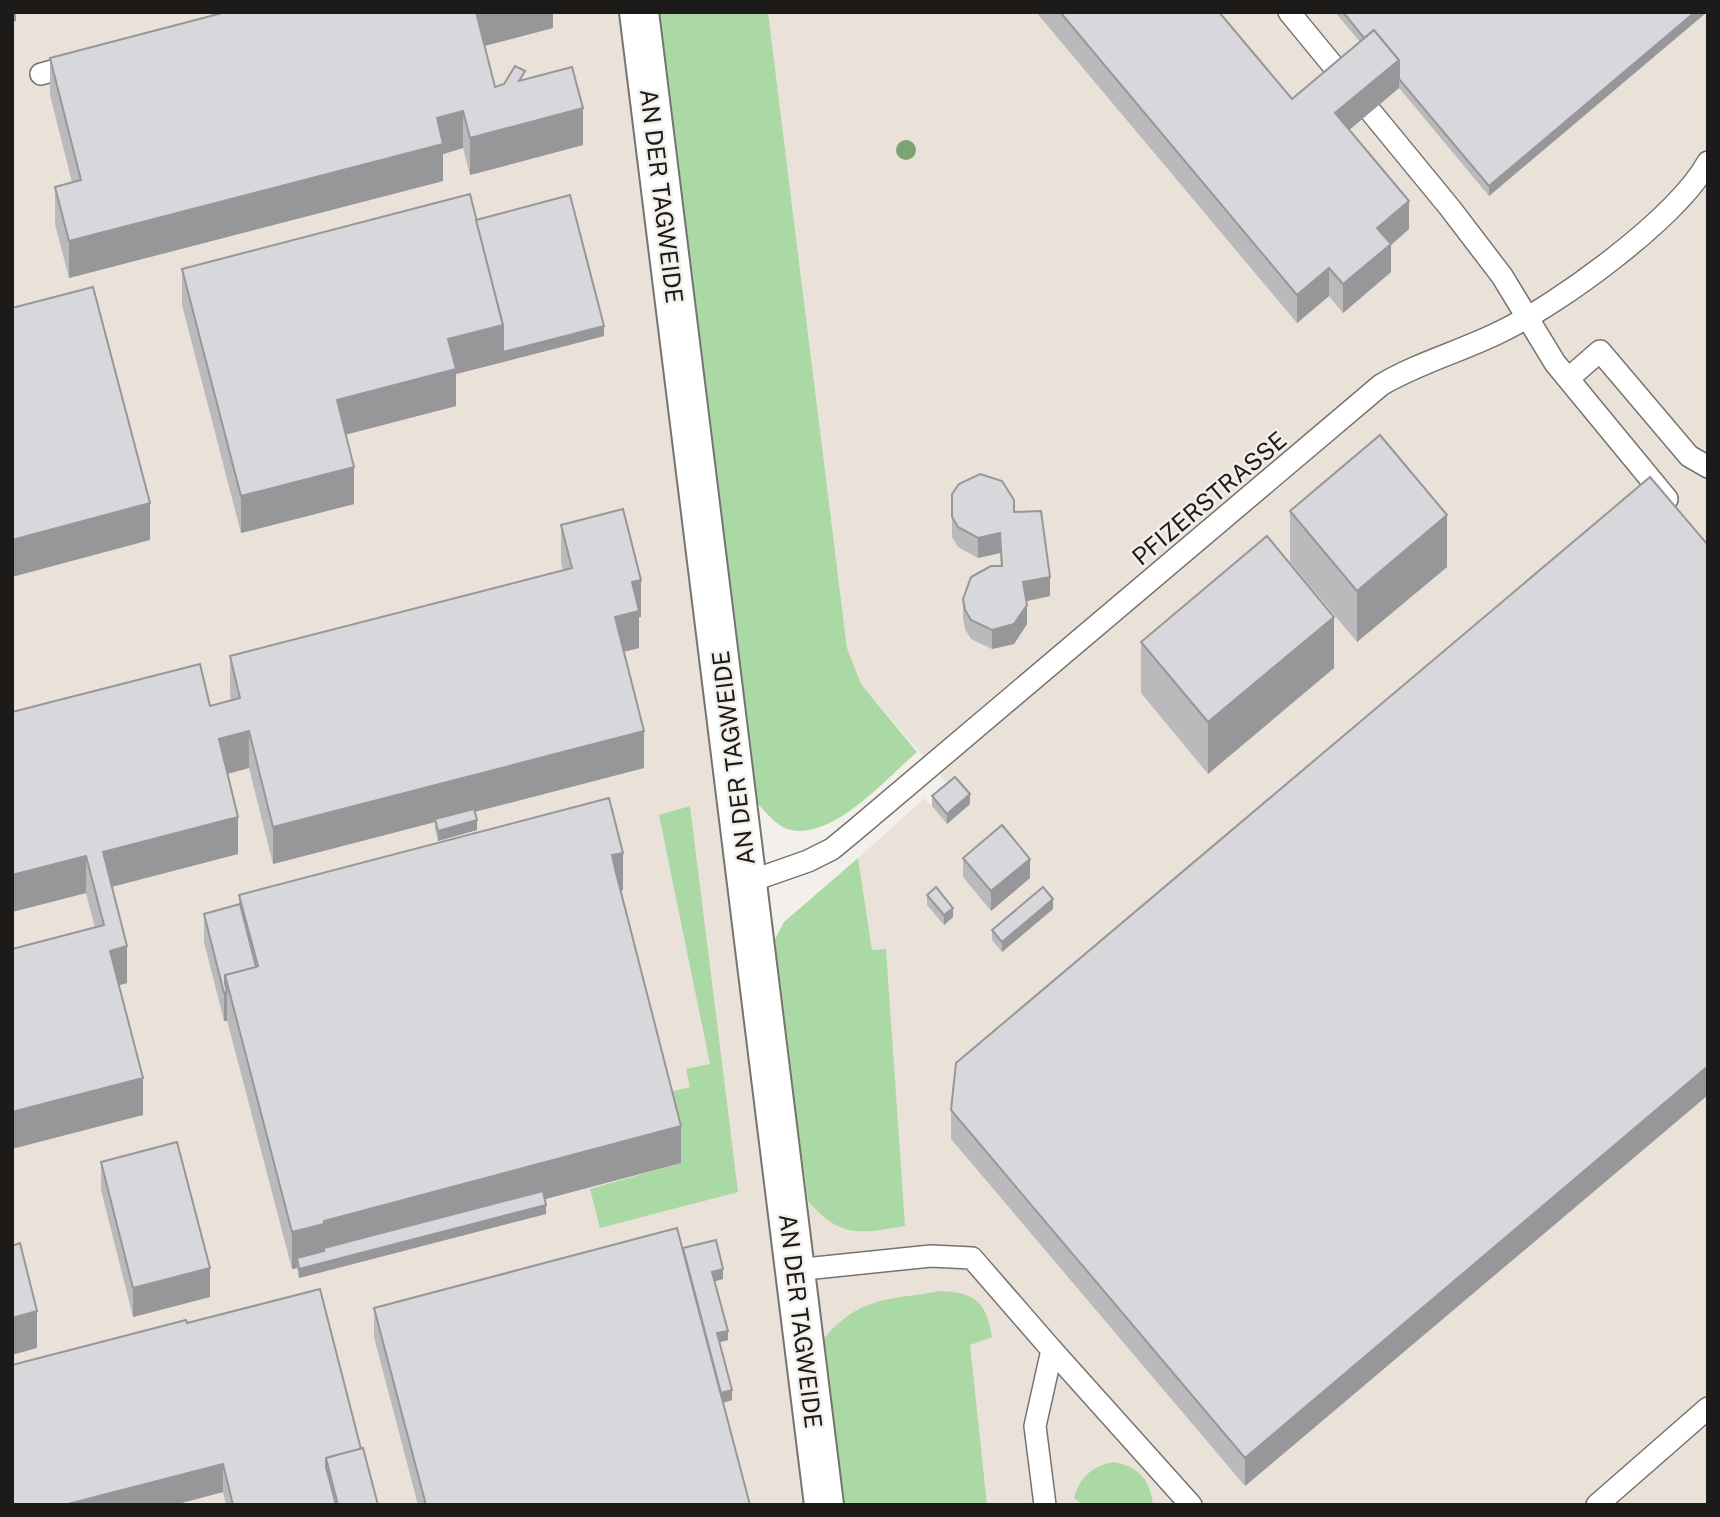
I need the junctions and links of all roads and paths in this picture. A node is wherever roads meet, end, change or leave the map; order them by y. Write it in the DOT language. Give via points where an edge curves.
graph roads {
  1 [pos="639,12"];
  2 [pos="1289,12"];
  3 [pos="94,59"];
  4 [pos="41,74"];
  5 [pos="1708,162"];
  6 [pos="1528,317"];
  7 [pos="1569,378"];
  8 [pos="1708,467"];
  9 [pos="1682,517"];
  10 [pos="748,882"];
  11 [pos="795,1270"];
  12 [pos="1052,1350"];
  13 [pos="1708,1408"];
  14 [pos="824,1505"];
  15 [pos="1045,1505"];
  16 [pos="1191,1505"];
  17 [pos="1597,1505"];
  1 -- 10 [label="main road, AN DER TAGWEIDE"];
  2 -- 6 [label="lane" via="1450,208"];
  3 -- 4 [label="lane"];
  5 -- 6 [label="lane, PFIZERSTRASSE" via="1684,196 1646,230 1553,303"];
  6 -- 7 [label="lane"];
  6 -- 10 [label="lane, PFIZERSTRASSE" via="1381,385 855,831 808,861"];
  7 -- 8 [label="lane" via="1601,351 1689,457"];
  7 -- 9 [label="lane"];
  10 -- 11 [label="main road, AN DER TAGWEIDE"];
  11 -- 12 [label="lane" via="931,1256 972,1258"];
  11 -- 14 [label="main road, AN DER TAGWEIDE"];
  12 -- 15 [label="lane" via="1035,1426"];
  12 -- 16 [label="lane"];
  13 -- 17 [label="lane"];
}
